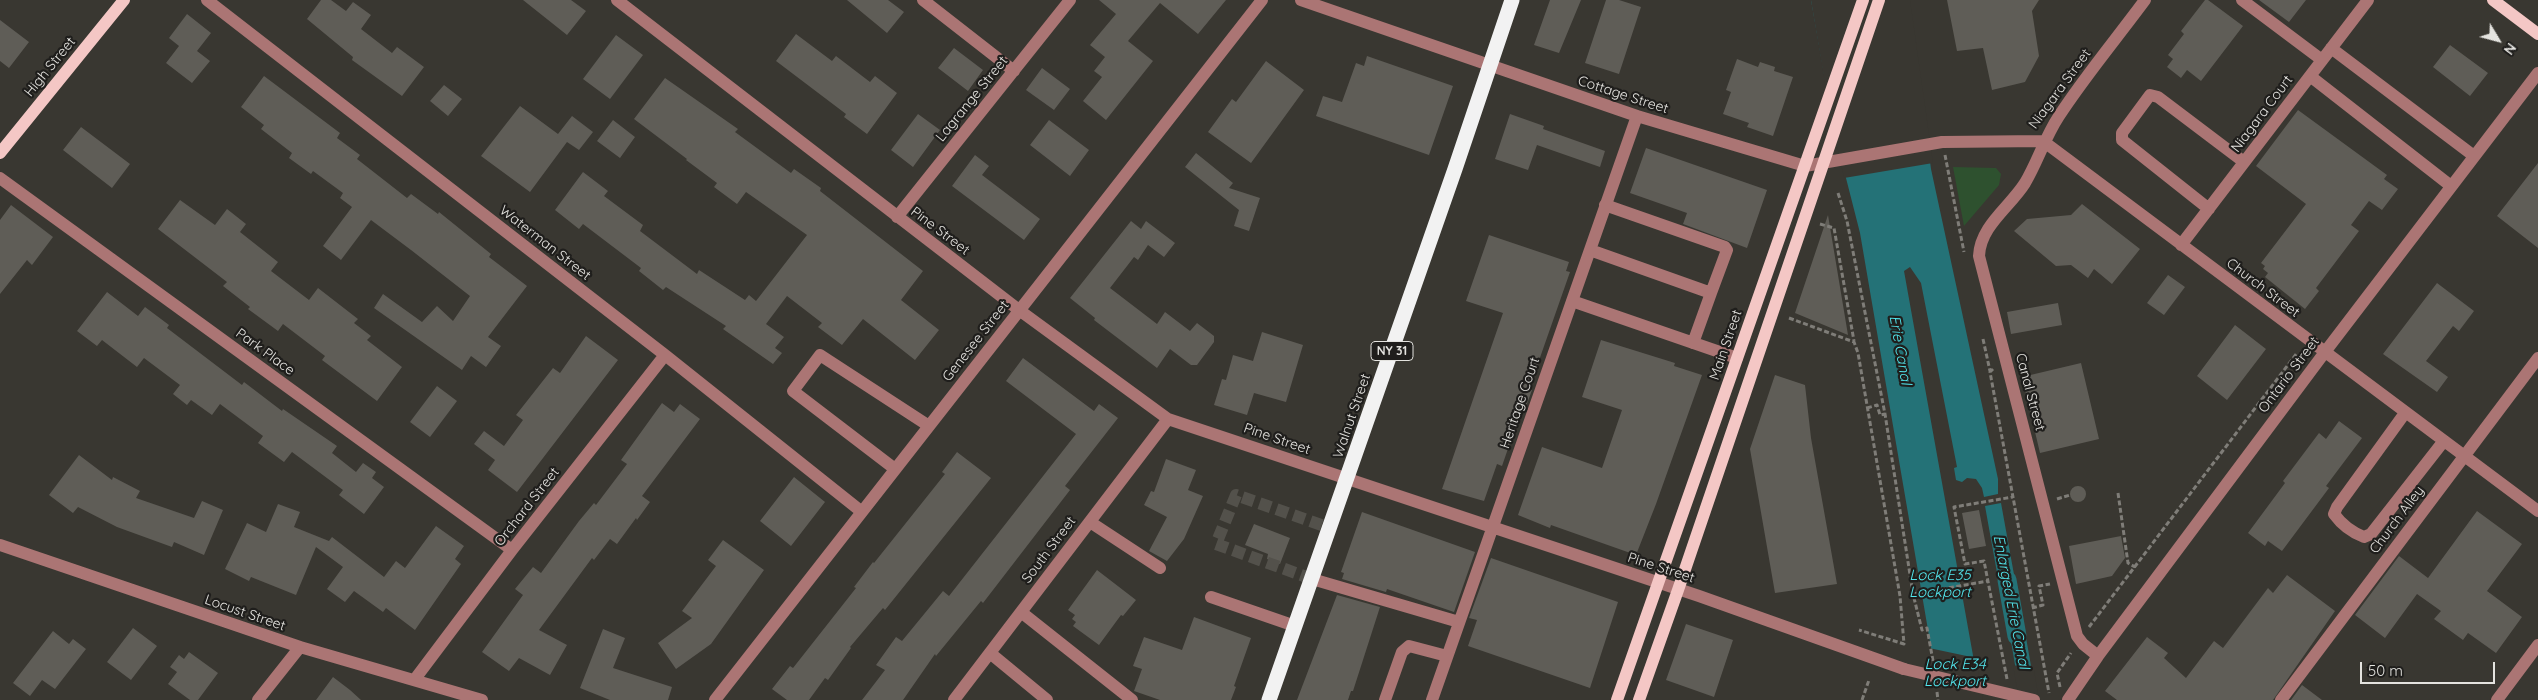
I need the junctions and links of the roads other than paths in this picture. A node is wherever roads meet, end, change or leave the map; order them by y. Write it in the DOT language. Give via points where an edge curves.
graph roads {
  1 [pos="124,0"];
  2 [pos="207,0"];
  3 [pos="617,0"];
  4 [pos="923,0"];
  5 [pos="1070,0"];
  6 [pos="1262,0"];
  7 [pos="1302,0"];
  8 [pos="1512,0"];
  9 [pos="1863,0"];
  10 [pos="1879,0"];
  11 [pos="2242,0"];
  12 [pos="2368,0"];
  13 [pos="2493,0"];
  14 [pos="2141,2"];
  15 [pos="2538,34"];
  16 [pos="2331,48"];
  17 [pos="2322,60"];
  18 [pos="1491,65"];
  19 [pos="1014,71"];
  20 [pos="2538,73"];
  21 [pos="2310,76"];
  22 [pos="1637,116"];
  23 [pos="2043,141"];
  24 [pos="1942,142"];
  25 [pos="0,152"];
  26 [pos="2474,156"];
  27 [pos="2244,162"];
  28 [pos="1823,163"];
  29 [pos="1805,166"];
  30 [pos="0,178"];
  31 [pos="2451,186"];
  32 [pos="1605,205"];
  33 [pos="2209,209"];
  34 [pos="897,217"];
  35 [pos="2181,246"];
  36 [pos="1590,250"];
  37 [pos="1711,293"];
  38 [pos="1572,301"];
  39 [pos="1019,310"];
  40 [pos="1693,343"];
  41 [pos="2325,352"];
  42 [pos="665,354"];
  43 [pos="1737,358"];
  44 [pos="2538,358"];
  45 [pos="2405,413"];
  46 [pos="1168,419"];
  47 [pos="929,426"];
  48 [pos="2444,442"];
  49 [pos="2463,457"];
  50 [pos="895,469"];
  51 [pos="1348,479"];
  52 [pos="2538,511"];
  53 [pos="862,512"];
  54 [pos="1090,522"];
  55 [pos="1492,528"];
  56 [pos="0,545"];
  57 [pos="512,550"];
  58 [pos="1160,568"];
  59 [pos="1312,579"];
  60 [pos="1658,583"];
  61 [pos="1678,590"];
  62 [pos="1211,597"];
  63 [pos="1021,612"];
  64 [pos="1459,622"];
  65 [pos="1295,626"];
  66 [pos="2538,645"];
  67 [pos="300,648"];
  68 [pos="990,653"];
  69 [pos="1447,656"];
  70 [pos="2098,656"];
  71 [pos="415,679"];
  72 [pos="2064,696"];
  73 [pos="258,700"];
  74 [pos="482,700"];
  75 [pos="715,700"];
  76 [pos="954,700"];
  77 [pos="1047,700"];
  78 [pos="1132,700"];
  79 [pos="1269,700"];
  80 [pos="1385,700"];
  81 [pos="1432,700"];
  82 [pos="1617,700"];
  83 [pos="1639,700"];
  84 [pos="2034,700"];
  85 [pos="2281,700"];
  86 [pos="2497,700"];
  1 -- 25 [label="main road, High Street"];
  2 -- 42 [label="street, Waterman Street"];
  3 -- 34 [label="street, Pine Street"];
  4 -- 19 [label="street"];
  5 -- 19 [label="street, Lagrange Street"];
  6 -- 39 [label="street, Genesee Street"];
  7 -- 18 [label="street, Cottage Street"];
  8 -- 18 [label="highway, Walnut Street / NY 31"];
  9 -- 29 [label="main road, Main Street"];
  10 -- 28 [label="main road"];
  11 -- 17 [label="street"];
  12 -- 16 [label="street, Niagara Court"];
  13 -- 15 [label="main road"];
  14 -- 23 [label="street, Niagara Street"];
  16 -- 17 [label="street, Niagara Court"];
  16 -- 26 [label="street"];
  17 -- 21 [label="street, Niagara Court"];
  18 -- 22 [label="street, Cottage Street"];
  18 -- 51 [label="highway, Walnut Street / NY 31"];
  19 -- 34 [label="street, Lagrange Street"];
  20 -- 26 [label="street, Ontario Street"];
  21 -- 27 [label="street, Niagara Court"];
  21 -- 31 [label="street"];
  22 -- 29 [label="street, Cottage Street"];
  22 -- 32 [label="street, Heritage Court"];
  23 -- 24 [label="street, Niagara Street"];
  23 -- 35 [label="street, Church Street"];
  23 -- 70 [label="street, Canal Street" via="2025,183 1988,230 1979,250 2080,641"];
  24 -- 28 [label="street, Cottage Street"];
  26 -- 31 [label="street, Ontario Street"];
  27 -- 33 [label="street, Niagara Court"];
  27 -- 33 [label="street" via="2158,97 2150,95 2144,103 2122,133 2122,140"];
  28 -- 29 [label="street, Cottage Street"];
  28 -- 61 [label="main road"];
  29 -- 43 [label="main road, Main Street"];
  30 -- 57 [label="street, Park Place"];
  31 -- 41 [label="street, Ontario Street"];
  32 -- 36 [label="street, Heritage Court"];
  32 -- 37 [label="street" via="1725,247 1727,250"];
  33 -- 35 [label="street, Niagara Court"];
  34 -- 39 [label="street, Pine Street"];
  35 -- 41 [label="street, Church Street"];
  36 -- 37 [label="street"];
  36 -- 38 [label="street, Heritage Court"];
  37 -- 40 [label="street"];
  38 -- 40 [label="street"];
  38 -- 55 [label="street, Heritage Court"];
  39 -- 46 [label="street, Pine Street"];
  39 -- 47 [label="street, Genesee Street"];
  40 -- 43 [label="street"];
  41 -- 45 [label="street, Church Street"];
  41 -- 70 [label="street, Ontario Street"];
  42 -- 53 [label="street, Waterman Street"];
  42 -- 57 [label="street, Orchard Street"];
  43 -- 60 [label="main road, Main Street"];
  44 -- 49 [label="street, Church Alley"];
  45 -- 48 [label="street, Church Street"];
  45 -- 48 [label="street" via="2337,507 2334,514 2347,528 2364,537 2371,534"];
  46 -- 51 [label="street, Pine Street"];
  46 -- 54 [label="street, South Street"];
  47 -- 50 [label="street, Genesee Street"];
  47 -- 50 [label="street" via="820,355 793,391"];
  48 -- 49 [label="street, Church Street"];
  49 -- 52 [label="street, Church Street"];
  49 -- 85 [label="street, Church Alley"];
  50 -- 53 [label="street, Genesee Street"];
  51 -- 55 [label="street, Pine Street"];
  51 -- 59 [label="highway, Walnut Street / NY 31"];
  53 -- 75 [label="street, Genesee Street"];
  54 -- 58 [label="street"];
  54 -- 63 [label="street, South Street"];
  55 -- 60 [label="street, Pine Street"];
  55 -- 64 [label="street, Heritage Court"];
  56 -- 67 [label="street, Locust Street"];
  57 -- 71 [label="street, Orchard Street"];
  59 -- 64 [label="street"];
  59 -- 65 [label="highway, Walnut Street / NY 31"];
  60 -- 61 [label="street, Pine Street"];
  60 -- 82 [label="main road, Main Street"];
  61 -- 83 [label="main road"];
  61 -- 84 [label="street, Pine Street, bridge" via="1904,668"];
  62 -- 65 [label="street"];
  63 -- 68 [label="street, South Street"];
  63 -- 78 [label="street"];
  64 -- 69 [label="street, Heritage Court"];
  65 -- 79 [label="highway, Walnut Street / NY 31"];
  66 -- 86 [label="street"];
  67 -- 71 [label="street, Locust Street"];
  67 -- 73 [label="street"];
  68 -- 76 [label="street, South Street"];
  68 -- 77 [label="street"];
  69 -- 80 [label="street" via="1408,646 1402,652"];
  69 -- 81 [label="street, Heritage Court"];
  70 -- 72 [label="street, Ontario Street"];
  71 -- 74 [label="street, Locust Street"];
}
